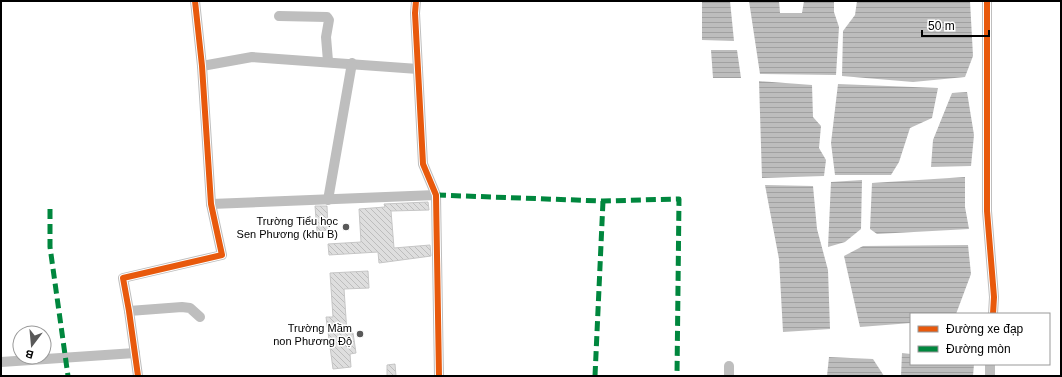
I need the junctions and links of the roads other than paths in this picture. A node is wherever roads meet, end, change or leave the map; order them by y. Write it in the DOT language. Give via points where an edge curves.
graph roads {
  1 [pos="195,1"];
  2 [pos="416,1"];
  3 [pos="987,1"];
  4 [pos="279,16"];
  5 [pos="328,62"];
  6 [pos="352,63"];
  7 [pos="202,66"];
  8 [pos="418,69"];
  9 [pos="436,195"];
  10 [pos="328,200"];
  11 [pos="211,204"];
  12 [pos="129,311"];
  13 [pos="993,313"];
  14 [pos="200,317"];
  15 [pos="134,353"];
  16 [pos="1,362"];
  17 [pos="990,365"];
  18 [pos="729,366"];
  19 [pos="138,376"];
  20 [pos="439,376"];
  21 [pos="729,376"];
  22 [pos="990,376"];
  1 -- 7 [label="street"];
  2 -- 8 [label="street"];
  3 -- 13 [label="street" via="987,211"];
  4 -- 5 [label="street" via="327,18"];
  5 -- 6 [label="street"];
  5 -- 7 [label="street" via="252,57"];
  6 -- 8 [label="street"];
  6 -- 10 [label="street"];
  7 -- 11 [label="street"];
  8 -- 9 [label="street" via="423,164"];
  9 -- 10 [label="street"];
  9 -- 20 [label="street"];
  10 -- 11 [label="street"];
  11 -- 12 [label="street" via="222,255 123,278"];
  12 -- 14 [label="street" via="182,307 190,308"];
  12 -- 15 [label="street"];
  15 -- 16 [label="street"];
  15 -- 19 [label="street"];
  17 -- 22 [label="street"];
  18 -- 21 [label="street"];
}
